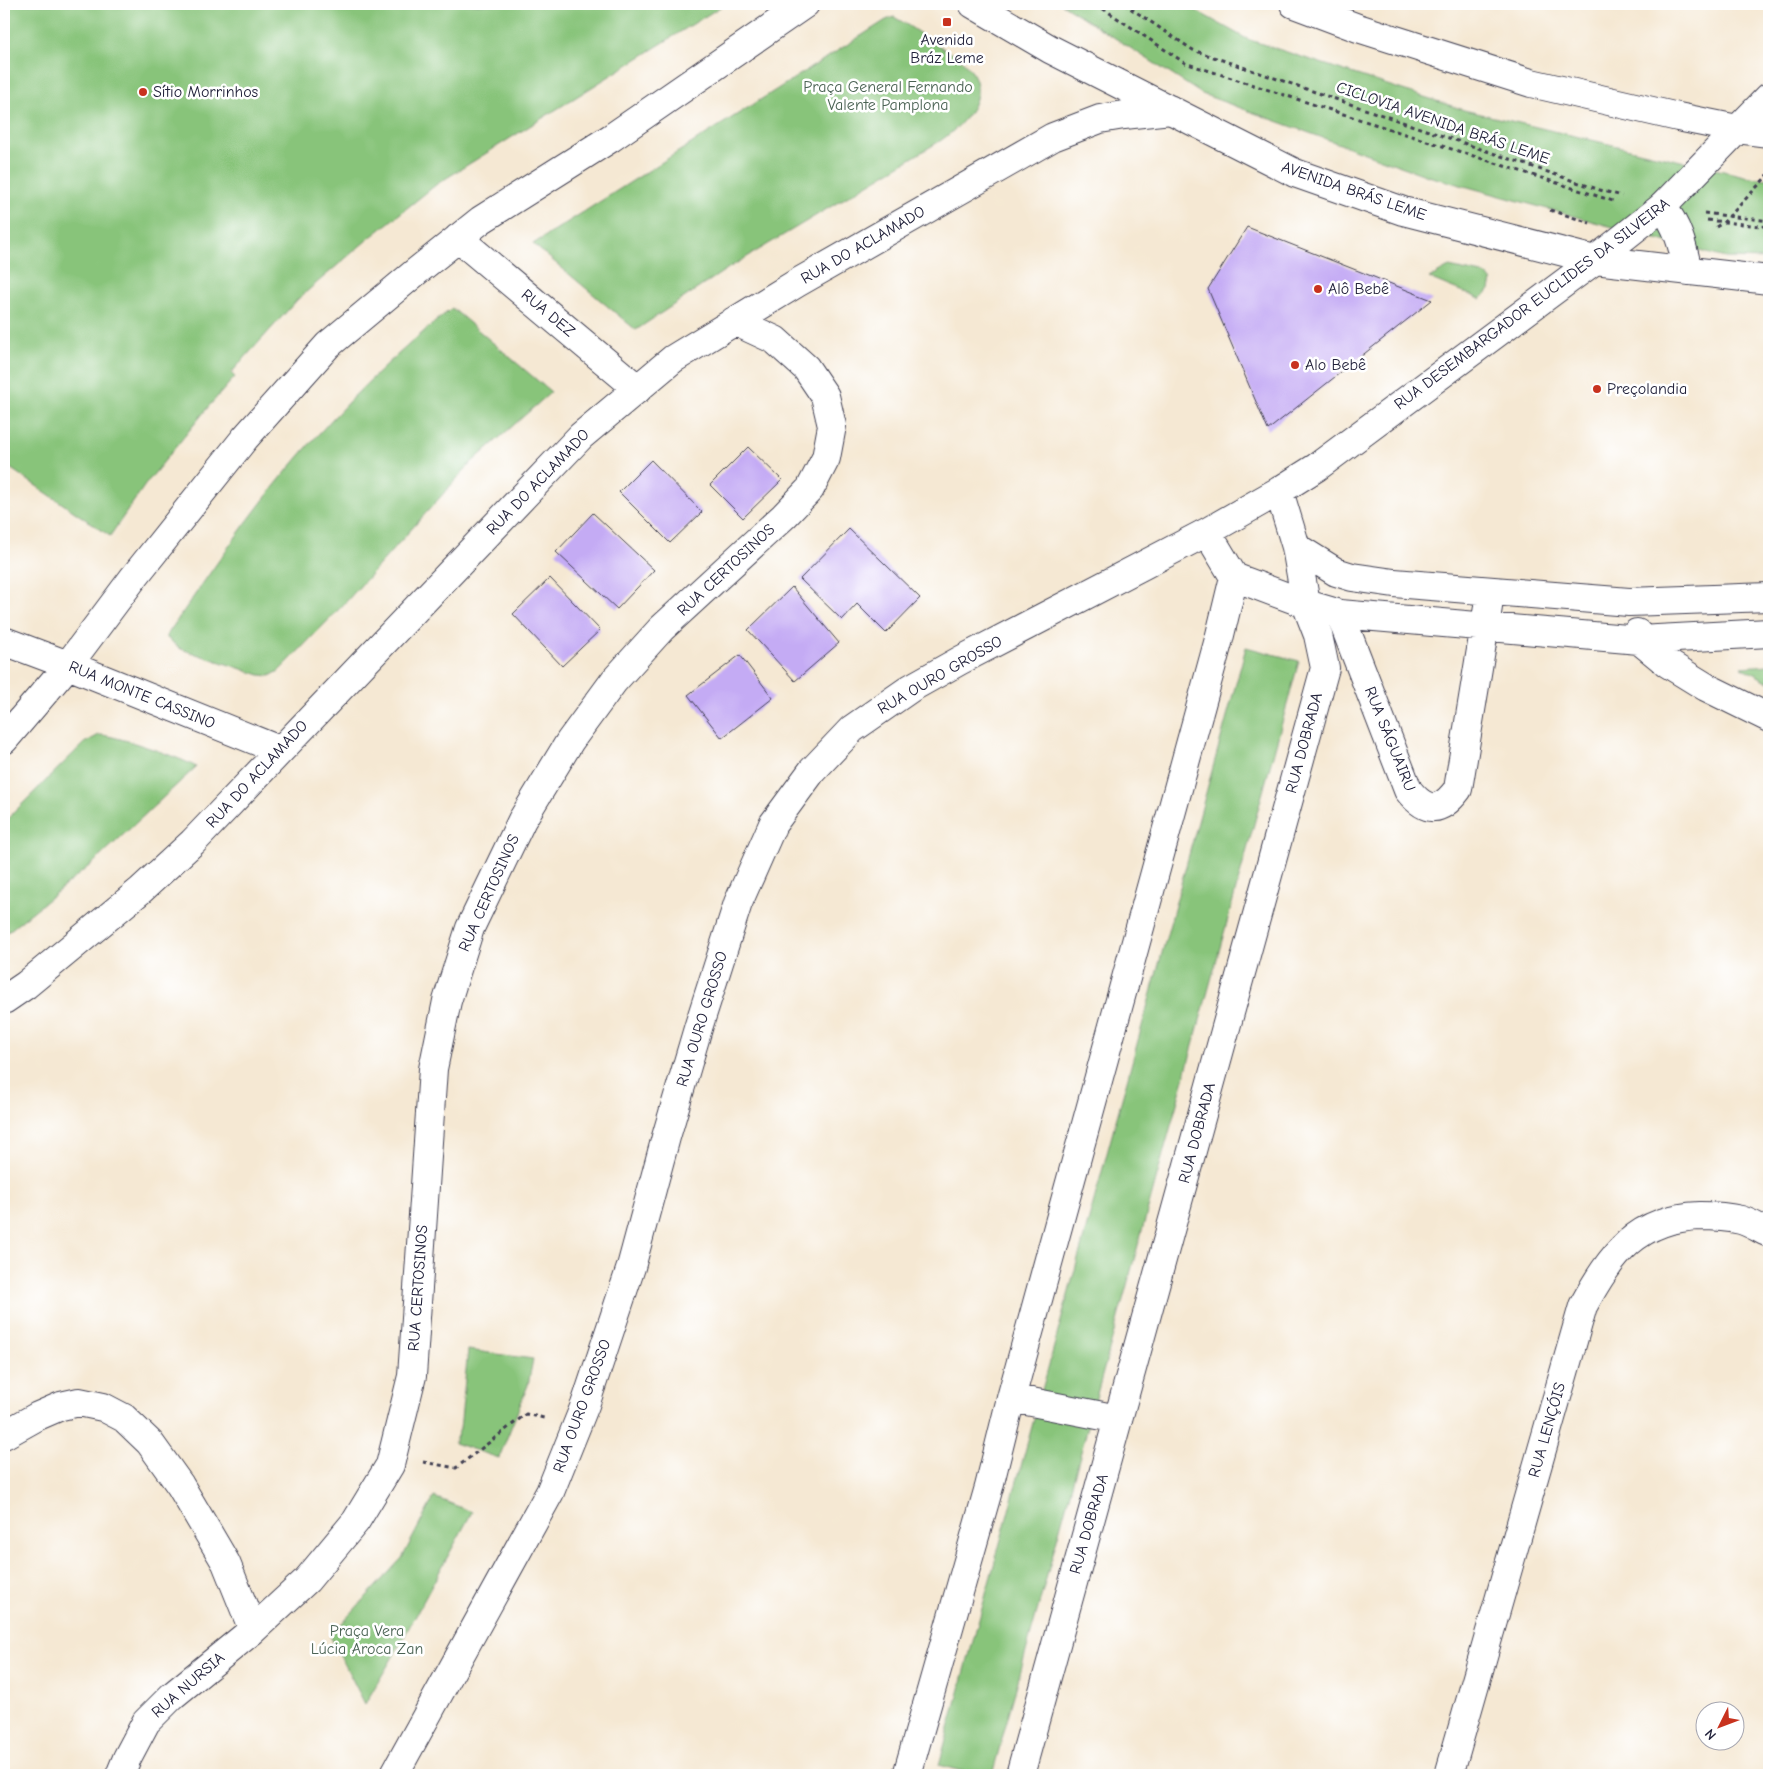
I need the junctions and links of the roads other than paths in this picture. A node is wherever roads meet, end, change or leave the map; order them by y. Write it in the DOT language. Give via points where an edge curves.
graph roads {
  1 [pos="805,4"];
  2 [pos="973,4"];
  3 [pos="1294,4"];
  4 [pos="1769,97"];
  5 [pos="1171,110"];
  6 [pos="1737,129"];
  7 [pos="1769,133"];
  8 [pos="1662,212"];
  9 [pos="458,238"];
  10 [pos="1595,260"];
  11 [pos="1688,271"];
  12 [pos="1769,280"];
  13 [pos="734,321"];
  14 [pos="638,389"];
  15 [pos="1278,491"];
  16 [pos="1207,532"];
  17 [pos="1296,547"];
  18 [pos="1234,577"];
  19 [pos="1491,591"];
  20 [pos="1769,597"];
  21 [pos="1629,602"];
  22 [pos="1306,604"];
  23 [pos="1340,614"];
  24 [pos="1485,626"];
  25 [pos="1769,633"];
  26 [pos="1639,640"];
  27 [pos="4,641"];
  28 [pos="68,665"];
  29 [pos="1769,718"];
  30 [pos="4,740"];
  31 [pos="279,750"];
  32 [pos="4,1000"];
  33 [pos="1769,1233"];
  34 [pos="1011,1398"];
  35 [pos="1118,1419"];
  36 [pos="4,1435"];
  37 [pos="253,1630"];
  38 [pos="120,1775"];
  39 [pos="394,1775"];
  40 [pos="908,1775"];
  41 [pos="1020,1775"];
  42 [pos="1449,1775"];
  1 -- 9 [label="street" via="619,133 481,220"];
  2 -- 5 [label="street, AVENIDA BRÁS LEME" via="1050,49"];
  3 -- 6 [label="street" via="1358,28 1531,82"];
  4 -- 6 [label="street, RUA DESEMBARGADOR EUCLIDES DA SILVEIRA"];
  5 -- 10 [label="street, AVENIDA BRÁS LEME" via="1295,173 1403,211"];
  5 -- 13 [label="street, RUA DO ACLAMADO" via="1100,119 1053,137"];
  6 -- 7 [label="street"];
  6 -- 8 [label="street, RUA DESEMBARGADOR EUCLIDES DA SILVEIRA"];
  8 -- 10 [label="street, RUA DESEMBARGADOR EUCLIDES DA SILVEIRA"];
  8 -- 11 [label="street" via="1684,248"];
  9 -- 14 [label="street, RUA DEZ"];
  9 -- 28 [label="street" via="328,344 245,438"];
  10 -- 11 [label="street, AVENIDA BRÁS LEME"];
  10 -- 15 [label="street, RUA DESEMBARGADOR EUCLIDES DA SILVEIRA" via="1317,467"];
  11 -- 12 [label="street, AVENIDA BRÁS LEME"];
  13 -- 14 [label="street, RUA DO ACLAMADO" via="673,359"];
  13 -- 37 [label="street, RUA CERTOSINOS" via="774,340 806,368 825,396 832,426 826,458 810,489 661,629 614,681 570,741 522,820 470,928 447,1001 434,1069 412,1376 390,1465 356,1521 307,1580"];
  14 -- 31 [label="street, RUA DO ACLAMADO" via="581,436"];
  15 -- 16 [label="street, RUA OURO GROSSO"];
  15 -- 17 [label="street, RUA DOBRADA"];
  16 -- 18 [label="street"];
  16 -- 39 [label="street, RUA OURO GROSSO" via="911,688 852,729 812,771 773,824 735,912 671,1118 631,1266 577,1426 550,1492"];
  17 -- 19 [label="street" via="1336,572 1352,577"];
  17 -- 22 [label="street, RUA DOBRADA"];
  18 -- 22 [label="street"];
  18 -- 34 [label="street"];
  19 -- 21 [label="street"];
  19 -- 24 [label="street, RUA SÁGUAIRU"];
  20 -- 21 [label="street"];
  21 -- 26 [label="street"];
  22 -- 23 [label="street"];
  22 -- 35 [label="street, RUA DOBRADA" via="1318,635 1325,668"];
  23 -- 24 [label="street"];
  23 -- 24 [label="street, RUA SÁGUAIRU" via="1408,790 1427,807 1440,808 1458,789"];
  24 -- 26 [label="street"];
  25 -- 26 [label="street"];
  26 -- 29 [label="street" via="1668,664"];
  27 -- 28 [label="street, RUA MONTE CASSINO"];
  28 -- 30 [label="street"];
  28 -- 31 [label="street, RUA MONTE CASSINO"];
  31 -- 32 [label="street, RUA DO ACLAMADO" via="193,842 141,890"];
  33 -- 42 [label="street, RUA LENÇÓIS" via="1742,1220 1711,1216 1685,1216 1662,1221 1637,1235 1599,1276 1583,1306"];
  34 -- 35 [label="street"];
  34 -- 40 [label="street"];
  35 -- 41 [label="street, RUA DOBRADA"];
  36 -- 37 [label="street" via="53,1409 80,1402 103,1407 124,1418 150,1443 180,1485 226,1564"];
  37 -- 38 [label="street, RUA NURSIA" via="172,1696 146,1722"];
}
